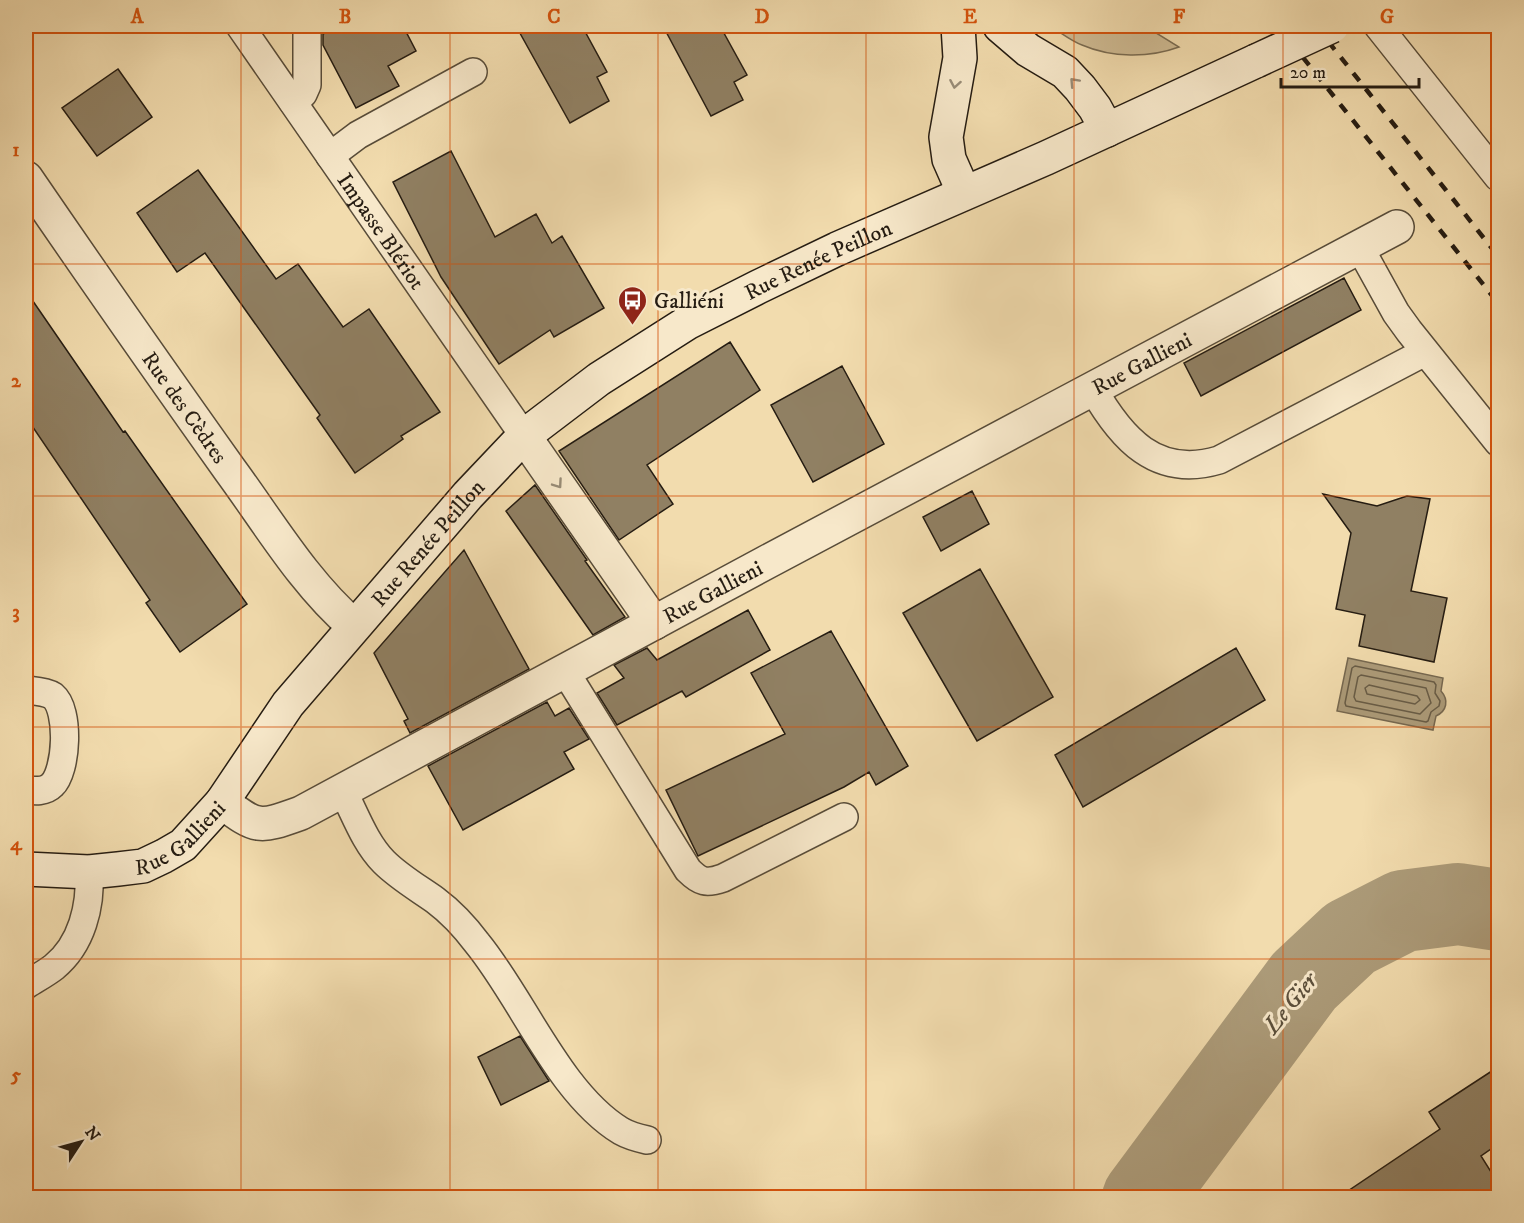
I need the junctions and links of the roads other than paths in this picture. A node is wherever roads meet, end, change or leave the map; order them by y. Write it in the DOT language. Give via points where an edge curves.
graph roads {
  1 [pos="240,26"];
  2 [pos="307,26"];
  3 [pos="958,26"];
  4 [pos="1000,26"];
  5 [pos="1332,26"];
  6 [pos="1378,26"];
  7 [pos="473,72"];
  8 [pos="293,102"];
  9 [pos="1107,130"];
  10 [pos="330,156"];
  11 [pos="1498,177"];
  12 [pos="26,178"];
  13 [pos="964,193"];
  14 [pos="1397,227"];
  15 [pos="1360,248"];
  16 [pos="1425,352"];
  17 [pos="1093,389"];
  18 [pos="524,436"];
  19 [pos="1498,442"];
  20 [pos="654,623"];
  21 [pos="354,626"];
  22 [pos="565,671"];
  23 [pos="26,690"];
  24 [pos="26,790"];
  25 [pos="343,791"];
  26 [pos="222,802"];
  27 [pos="844,818"];
  28 [pos="26,869"];
  29 [pos="89,872"];
  30 [pos="26,985"];
  31 [pos="646,1140"];
  1 -- 8 [label="lane, Impasse Blériot"];
  2 -- 8 [label="lane" via="306,85 303,94"];
  3 -- 13 [label="street, one-way" via="960,58 946,137 949,159"];
  9 -- 4 [label="street, one-way" via="1095,108 1065,72 1028,50"];
  5 -- 9 [label="street, Rue Renée Peillon, bridge"];
  6 -- 11 [label="lane"];
  7 -- 10 [label="lane" via="358,135"];
  8 -- 10 [label="lane, Impasse Blériot"];
  9 -- 13 [label="street, Rue Renée Peillon"];
  10 -- 18 [label="lane, Impasse Blériot"];
  12 -- 21 [label="street, Rue des Cèdres" via="299,566 332,607"];
  13 -- 18 [label="street, Rue Renée Peillon" via="837,249 687,323 599,379"];
  14 -- 15 [label="street, Rue Gallieni"];
  15 -- 16 [label="lane" via="1396,313"];
  15 -- 17 [label="street, Rue Gallieni"];
  16 -- 17 [label="lane" via="1219,460 1200,466 1163,461 1136,446 1119,430"];
  16 -- 19 [label="lane"];
  17 -- 20 [label="street, Rue Gallieni"];
  18 -- 20 [label="street, one-way"];
  18 -- 21 [label="street, Rue Renée Peillon"];
  20 -- 22 [label="street, Rue Gallieni"];
  21 -- 26 [label="street, Rue Renée Peillon" via="288,705"];
  22 -- 25 [label="street, Rue Gallieni"];
  22 -- 27 [label="lane" via="698,881 708,883 723,878"];
  23 -- 24 [label="lane" via="52,696 64,719 60,775 41,791"];
  25 -- 26 [label="street, Rue Gallieni" via="274,823 246,821"];
  25 -- 31 [label="lane" via="382,861 459,921 571,1083 596,1112 622,1132"];
  26 -- 29 [label="street, Rue Gallieni" via="183,845 164,856 143,866"];
  28 -- 29 [label="street, Rue Gallieni"];
  29 -- 30 [label="lane" via="91,893 87,912 70,951"];
}
